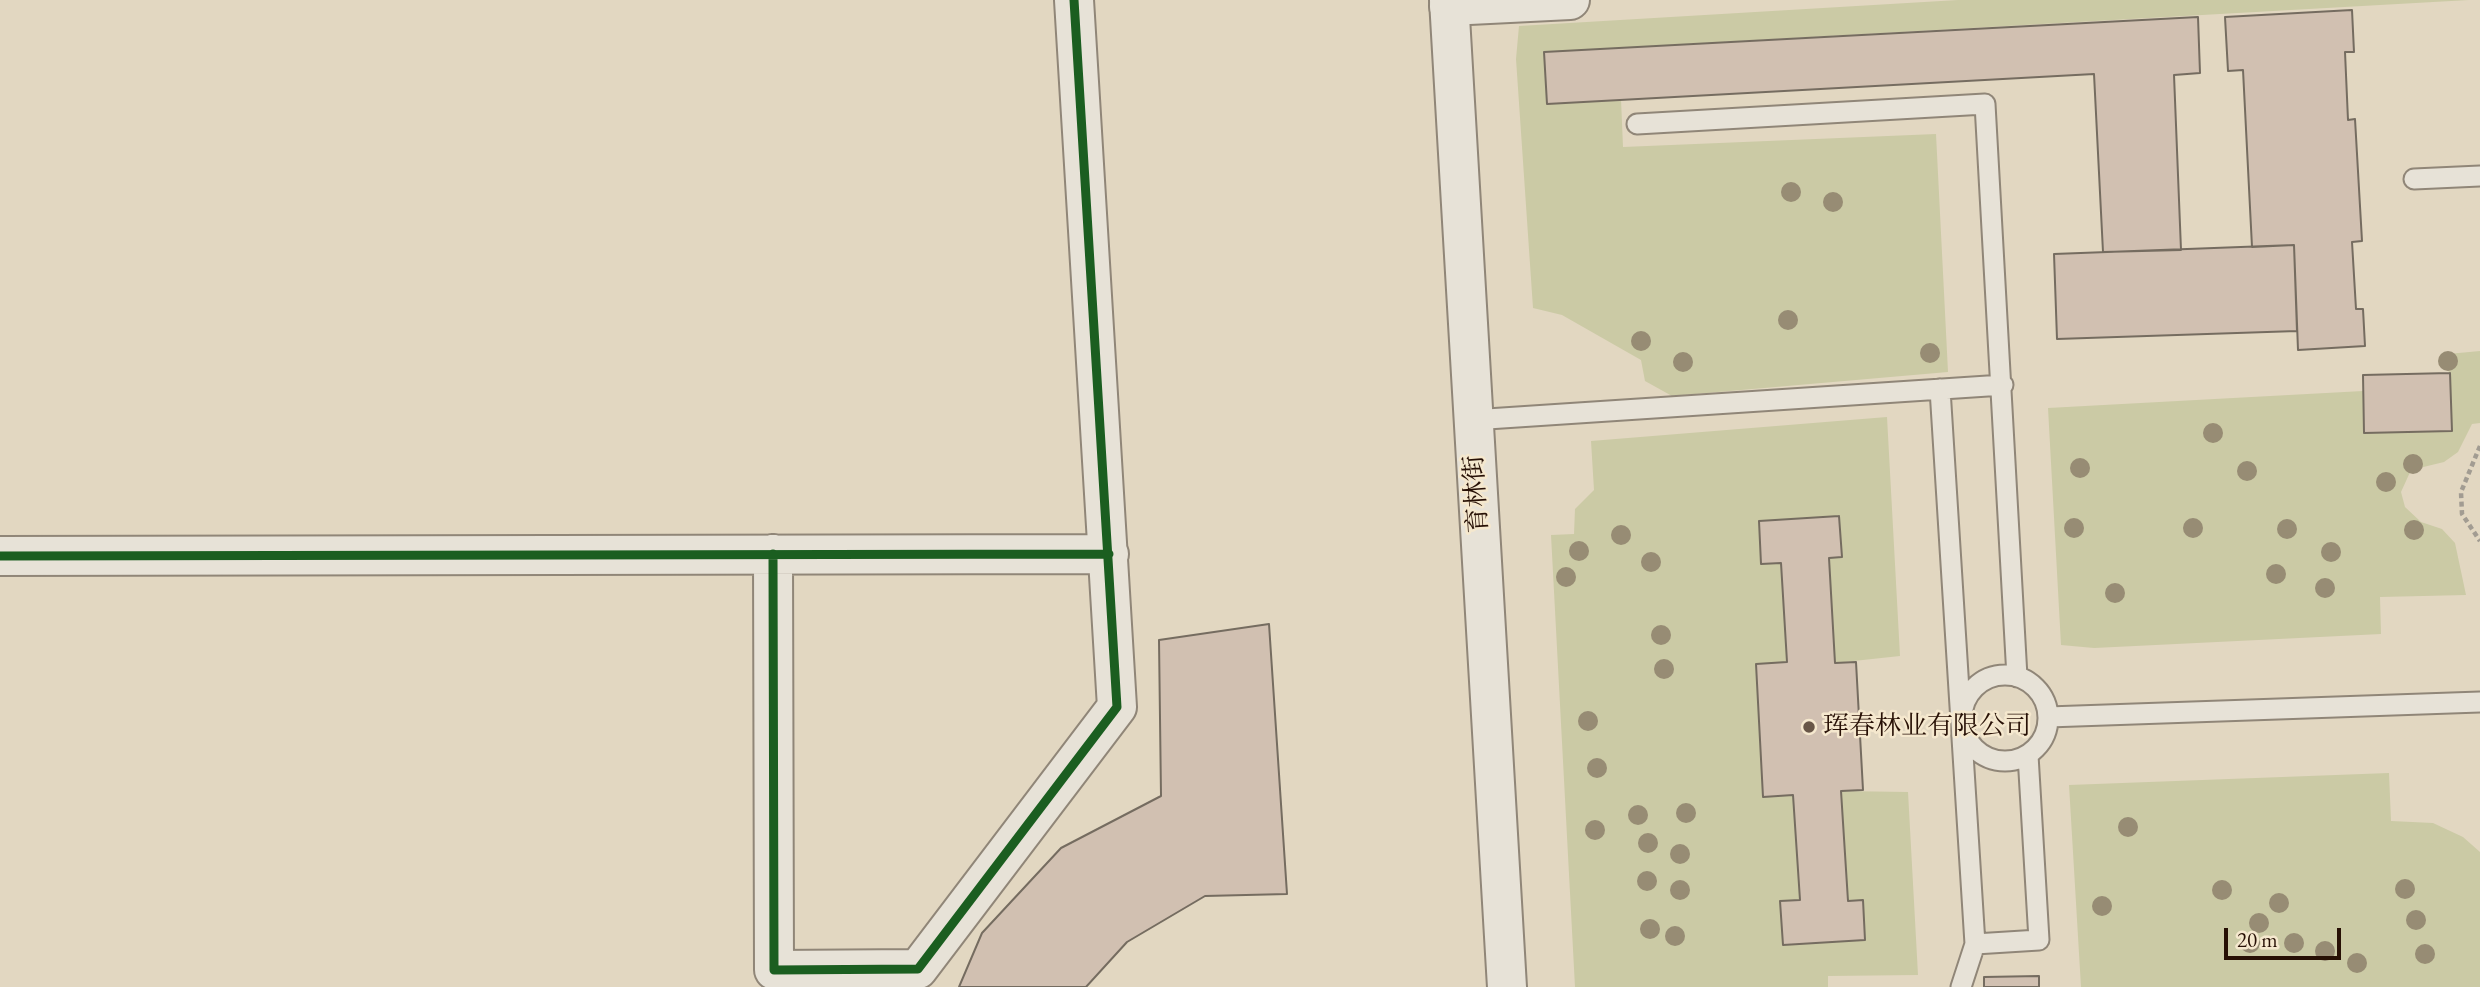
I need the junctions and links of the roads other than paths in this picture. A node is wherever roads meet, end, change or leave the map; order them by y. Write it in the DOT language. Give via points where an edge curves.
graph roads {
  1 [pos="1074,0"];
  2 [pos="1570,0"];
  3 [pos="1449,3"];
  4 [pos="1637,124"];
  5 [pos="2480,176"];
  6 [pos="2414,179"];
  7 [pos="2003,385"];
  8 [pos="1940,389"];
  9 [pos="1472,420"];
  10 [pos="773,554"];
  11 [pos="1109,554"];
  12 [pos="0,555"];
  13 [pos="2017,677"];
  14 [pos="2480,702"];
  15 [pos="2048,717"];
  16 [pos="1961,721"];
  17 [pos="2028,755"];
  18 [pos="1975,944"];
  19 [pos="1507,987"];
  20 [pos="1961,987"];
  1 -- 11 [label="street"];
  2 -- 3 [label="street"];
  3 -- 9 [label="street, 育林街"];
  4 -- 7 [label="lane" via="1985,104"];
  5 -- 6 [label="lane"];
  7 -- 8 [label="lane"];
  7 -- 13 [label="lane"];
  8 -- 9 [label="lane"];
  8 -- 16 [label="lane"];
  9 -- 19 [label="street, 育林街"];
  10 -- 11 [label="street"];
  10 -- 11 [label="street" via="774,970 918,969 1117,707"];
  10 -- 12 [label="street"];
  13 -- 15 [label="lane" via="2039,692"];
  13 -- 16 [label="lane" via="2003,675 1978,685 1969,695"];
  14 -- 15 [label="lane"];
  15 -- 17 [label="lane" via="2039,745"];
  16 -- 17 [label="lane" via="1965,736 1985,757 2014,761"];
  16 -- 18 [label="lane"];
  17 -- 18 [label="lane" via="2039,940"];
  18 -- 20 [label="lane"];
}
